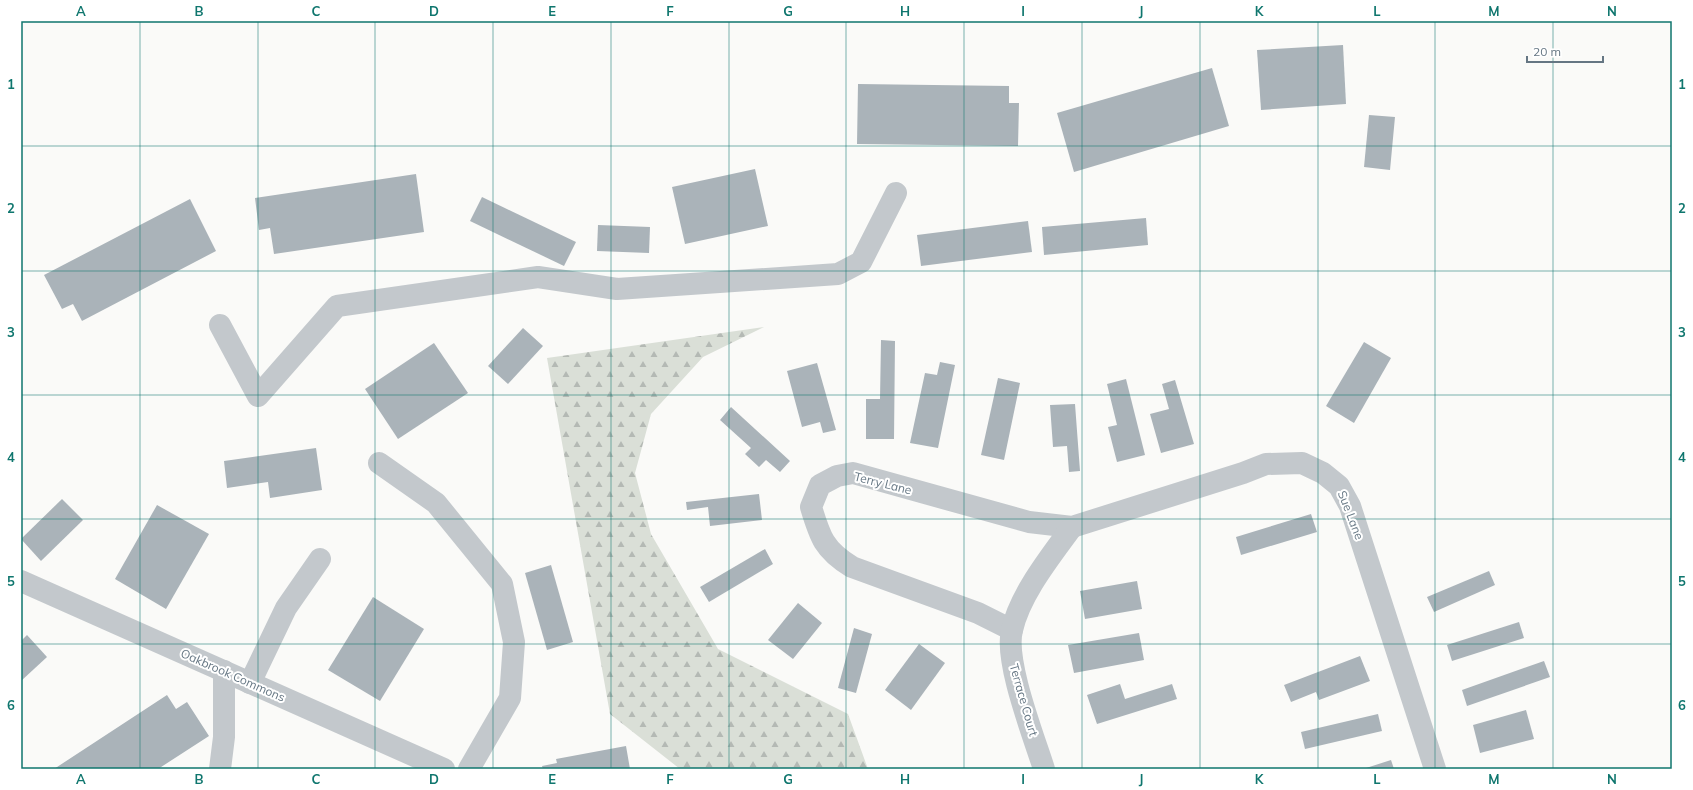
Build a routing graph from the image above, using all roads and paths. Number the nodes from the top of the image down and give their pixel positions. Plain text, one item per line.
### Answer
1 (896, 193) dead end
2 (220, 325) dead end
3 (380, 463) dead end
4 (1072, 527) junction
5 (320, 559) dead end
6 (21, 581) edge
7 (1012, 630) junction
8 (224, 671) junction
9 (250, 683) junction
10 (220, 769) edge
11 (444, 769) edge
12 (469, 769) edge
13 (1044, 769) edge
14 (1435, 769) edge

1 - 2 street
3 - 12 street
4 - 7 street, Terrace Court
4 - 7 street, Terry Lane
4 - 14 street, Sue Lane
5 - 9 street
6 - 8 street, Oakbrook Commons
7 - 13 street, Terrace Court
8 - 9 street, Oakbrook Commons
8 - 10 street
9 - 11 street, Oakbrook Commons

